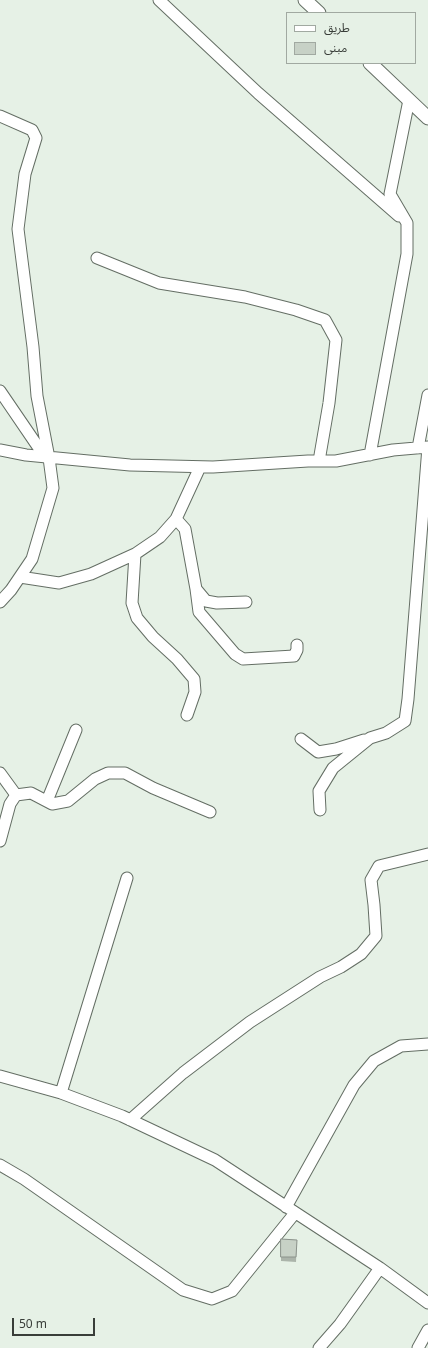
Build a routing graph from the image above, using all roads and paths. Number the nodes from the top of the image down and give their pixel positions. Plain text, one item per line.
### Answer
1 (159, 0) edge
2 (305, 0) edge
3 (318, 12) edge
4 (371, 64) edge
5 (409, 100) junction
6 (0, 116) edge
7 (428, 118) edge
8 (407, 223) junction
9 (97, 258) dead end
10 (0, 391) edge
11 (428, 395) edge
12 (418, 448) junction
13 (0, 450) edge
14 (370, 455) junction
15 (47, 457) junction
16 (319, 461) junction
17 (200, 467) junction
18 (176, 519) junction
19 (135, 554) junction
20 (20, 577) junction
21 (196, 589) junction
22 (0, 602) edge
23 (246, 602) dead end
24 (297, 645) dead end
25 (187, 715) dead end
26 (76, 730) dead end
27 (370, 738) junction
28 (301, 739) dead end
29 (0, 773) edge
30 (16, 795) junction
31 (46, 801) junction
32 (320, 810) dead end
33 (210, 812) dead end
34 (0, 841) edge
35 (428, 854) edge
36 (127, 878) dead end
37 (428, 1044) edge
38 (0, 1076) edge
39 (61, 1094) junction
40 (130, 1120) junction
41 (0, 1165) edge
42 (291, 1210) junction
43 (380, 1268) junction
44 (428, 1303) edge
45 (428, 1330) edge
46 (319, 1348) edge
47 (418, 1348) edge

1 - 8 street
2 - 3 street
4 - 5 street
5 - 7 street
5 - 8 street
6 - 15 street
8 - 14 street
9 - 16 street
10 - 15 street
11 - 12 street
12 - 14 street
12 - 27 street
13 - 15 street
14 - 16 street
15 - 17 street
15 - 20 street
16 - 17 street
17 - 18 street
18 - 19 street
18 - 21 street
19 - 20 street
19 - 25 street
20 - 22 street
21 - 23 street
21 - 24 street
26 - 31 street
27 - 28 street
27 - 32 street
29 - 30 street
30 - 31 street
30 - 34 street
31 - 33 street
35 - 40 street
36 - 39 street
37 - 42 street
38 - 39 street
39 - 40 street
40 - 42 street
41 - 42 street
42 - 43 street
43 - 44 street
43 - 46 street
45 - 47 street

